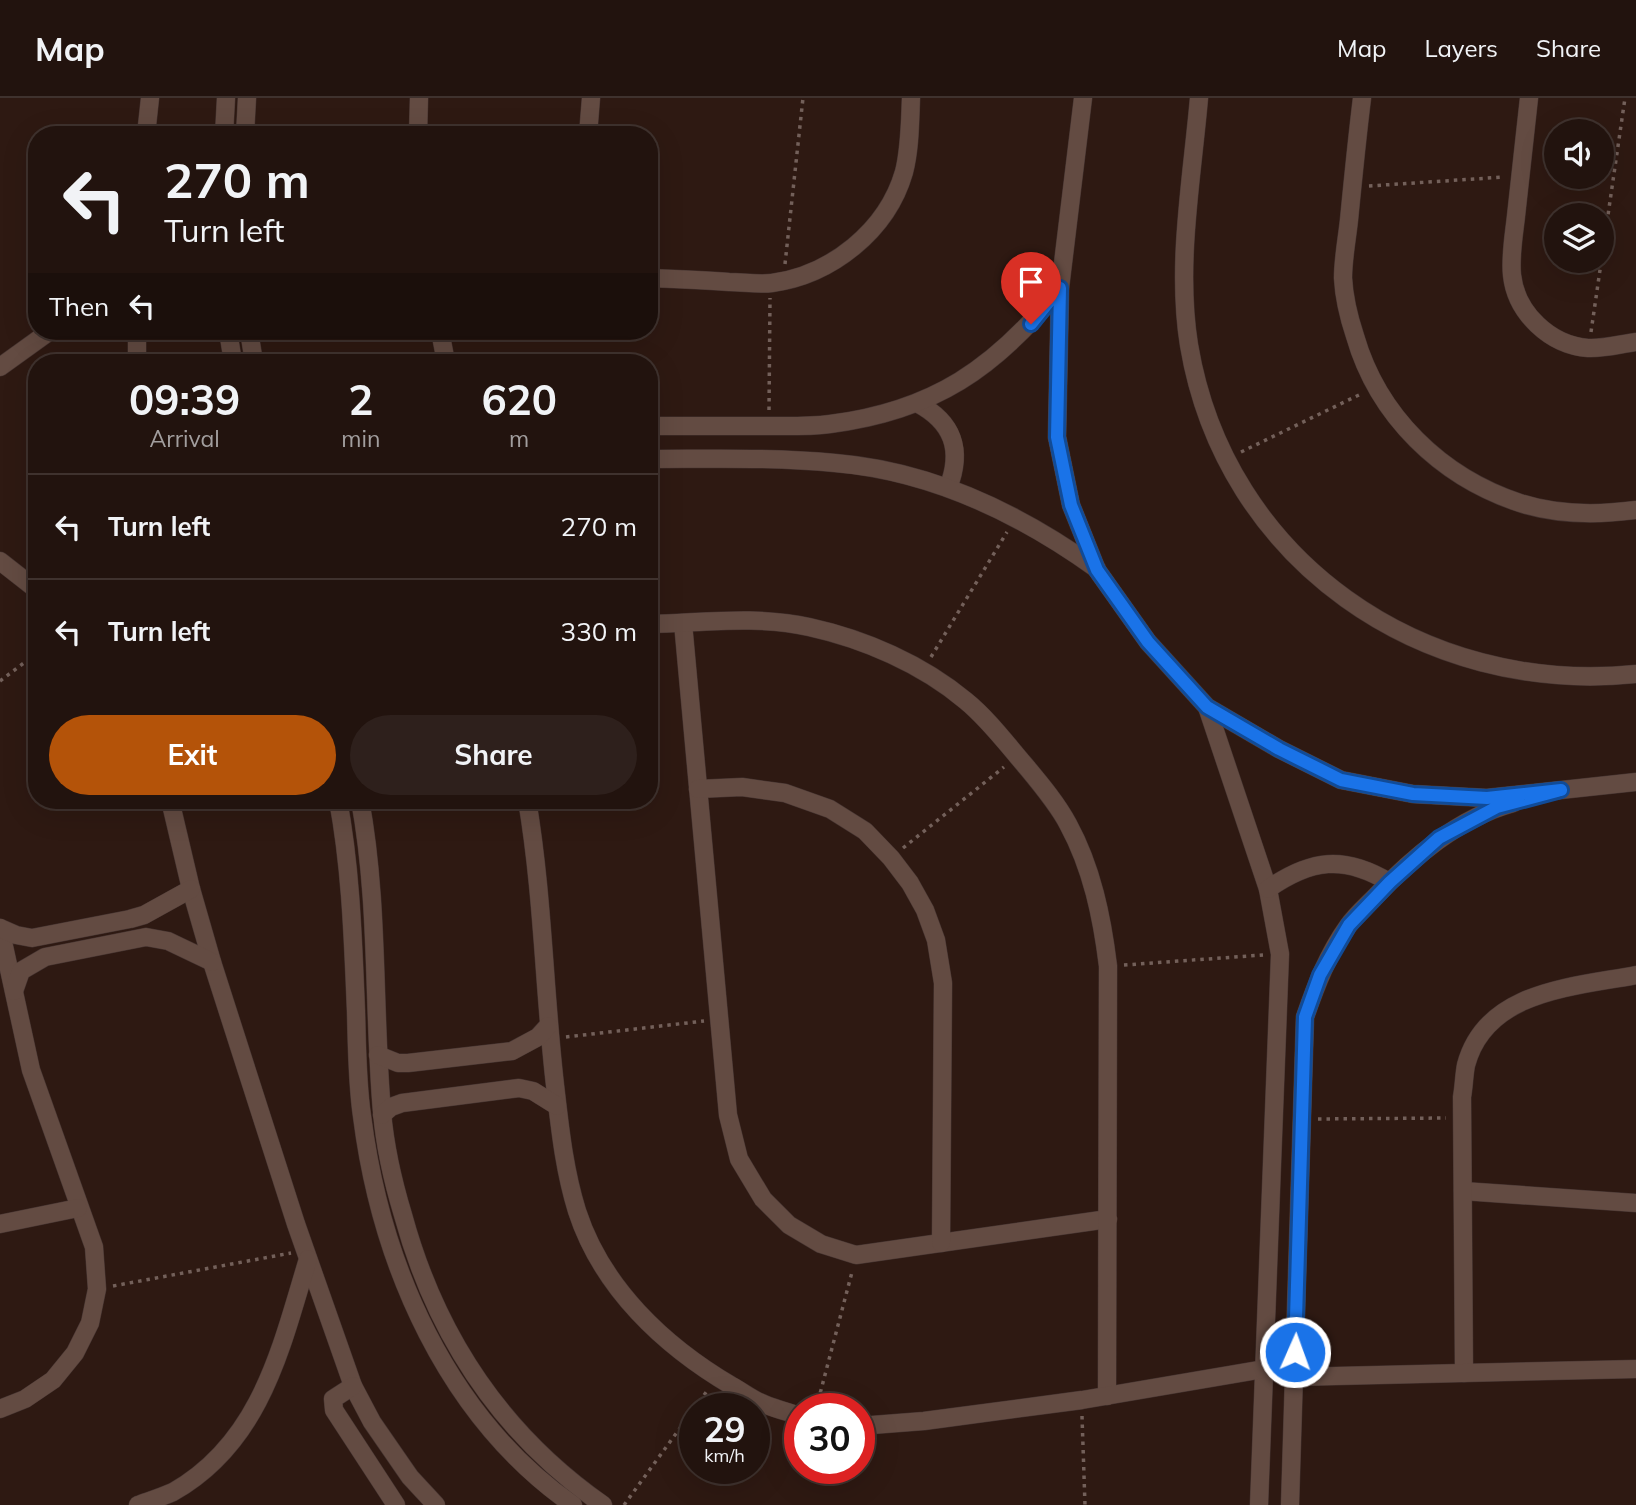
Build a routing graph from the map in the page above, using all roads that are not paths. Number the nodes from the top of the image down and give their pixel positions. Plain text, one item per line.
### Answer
1 (150, 98) edge
2 (226, 98) edge
3 (247, 98) edge
4 (419, 98) edge
5 (591, 98) edge
6 (911, 98) edge
7 (1083, 98) edge
8 (1199, 98) edge
9 (1362, 98) edge
10 (1529, 98) edge
11 (147, 126) edge
12 (224, 126) edge
13 (245, 126) edge
14 (418, 126) edge
15 (588, 126) edge
16 (658, 278) edge
17 (1060, 288) junction
18 (38, 340) edge
19 (1636, 342) edge
20 (0, 367) edge
21 (917, 403) junction
22 (658, 426) edge
23 (658, 458) edge
24 (948, 488) junction
25 (1636, 510) edge
26 (0, 561) edge
27 (1097, 570) junction
28 (28, 583) edge
29 (683, 623) junction
30 (658, 624) edge
31 (1636, 674) edge
32 (1207, 707) junction
33 (1636, 782) edge
34 (698, 789) junction
35 (1561, 790) junction
36 (172, 809) edge
37 (339, 809) edge
38 (361, 809) edge
39 (529, 809) edge
40 (1390, 882) junction
41 (191, 888) junction
42 (1268, 889) junction
43 (0, 928) edge
44 (212, 962) junction
45 (1636, 975) edge
46 (14, 991) junction
47 (549, 1033) junction
48 (378, 1055) junction
49 (557, 1106) junction
50 (382, 1115) junction
51 (1463, 1191) junction
52 (1636, 1203) edge
53 (78, 1209) junction
54 (1108, 1219) junction
55 (0, 1224) edge
56 (941, 1243) junction
57 (306, 1255) junction
58 (1264, 1369) junction
59 (1636, 1369) edge
60 (1464, 1373) junction
61 (1294, 1377) junction
62 (353, 1386) junction
63 (1107, 1396) junction
64 (0, 1409) edge
65 (784, 1411) edge
66 (875, 1425) edge
67 (138, 1505) edge
68 (396, 1505) edge
69 (436, 1505) edge
70 (573, 1505) edge
71 (603, 1505) edge
72 (1259, 1505) edge
73 (1290, 1505) edge

1 - 11 street
2 - 12 street
3 - 13 street
4 - 14 street
5 - 15 street
6 - 16 street
7 - 17 street
8 - 31 street
9 - 25 street
10 - 19 street
17 - 21 street
17 - 27 street
18 - 20 street
21 - 22 street
21 - 24 street
23 - 24 street
24 - 27 street
26 - 28 street
27 - 32 street
29 - 30 street
29 - 34 street
29 - 54 street
32 - 35 street
32 - 42 street
33 - 35 street
34 - 56 street
34 - 56 street
35 - 40 street
36 - 41 street
37 - 70 street
38 - 48 street
39 - 47 street
40 - 42 street
40 - 61 street
41 - 43 street
41 - 44 street
42 - 58 street
43 - 46 street
44 - 46 street
44 - 57 street
45 - 51 street
46 - 53 street
47 - 48 street
47 - 49 street
48 - 50 street
49 - 50 street
49 - 65 street
50 - 71 street
51 - 52 street
51 - 60 street
53 - 55 street
53 - 64 street
54 - 56 street
54 - 63 street
57 - 62 street
57 - 67 street
58 - 63 street
58 - 72 street
59 - 60 street
60 - 61 street
61 - 73 street
62 - 68 street
62 - 69 street
63 - 66 street

